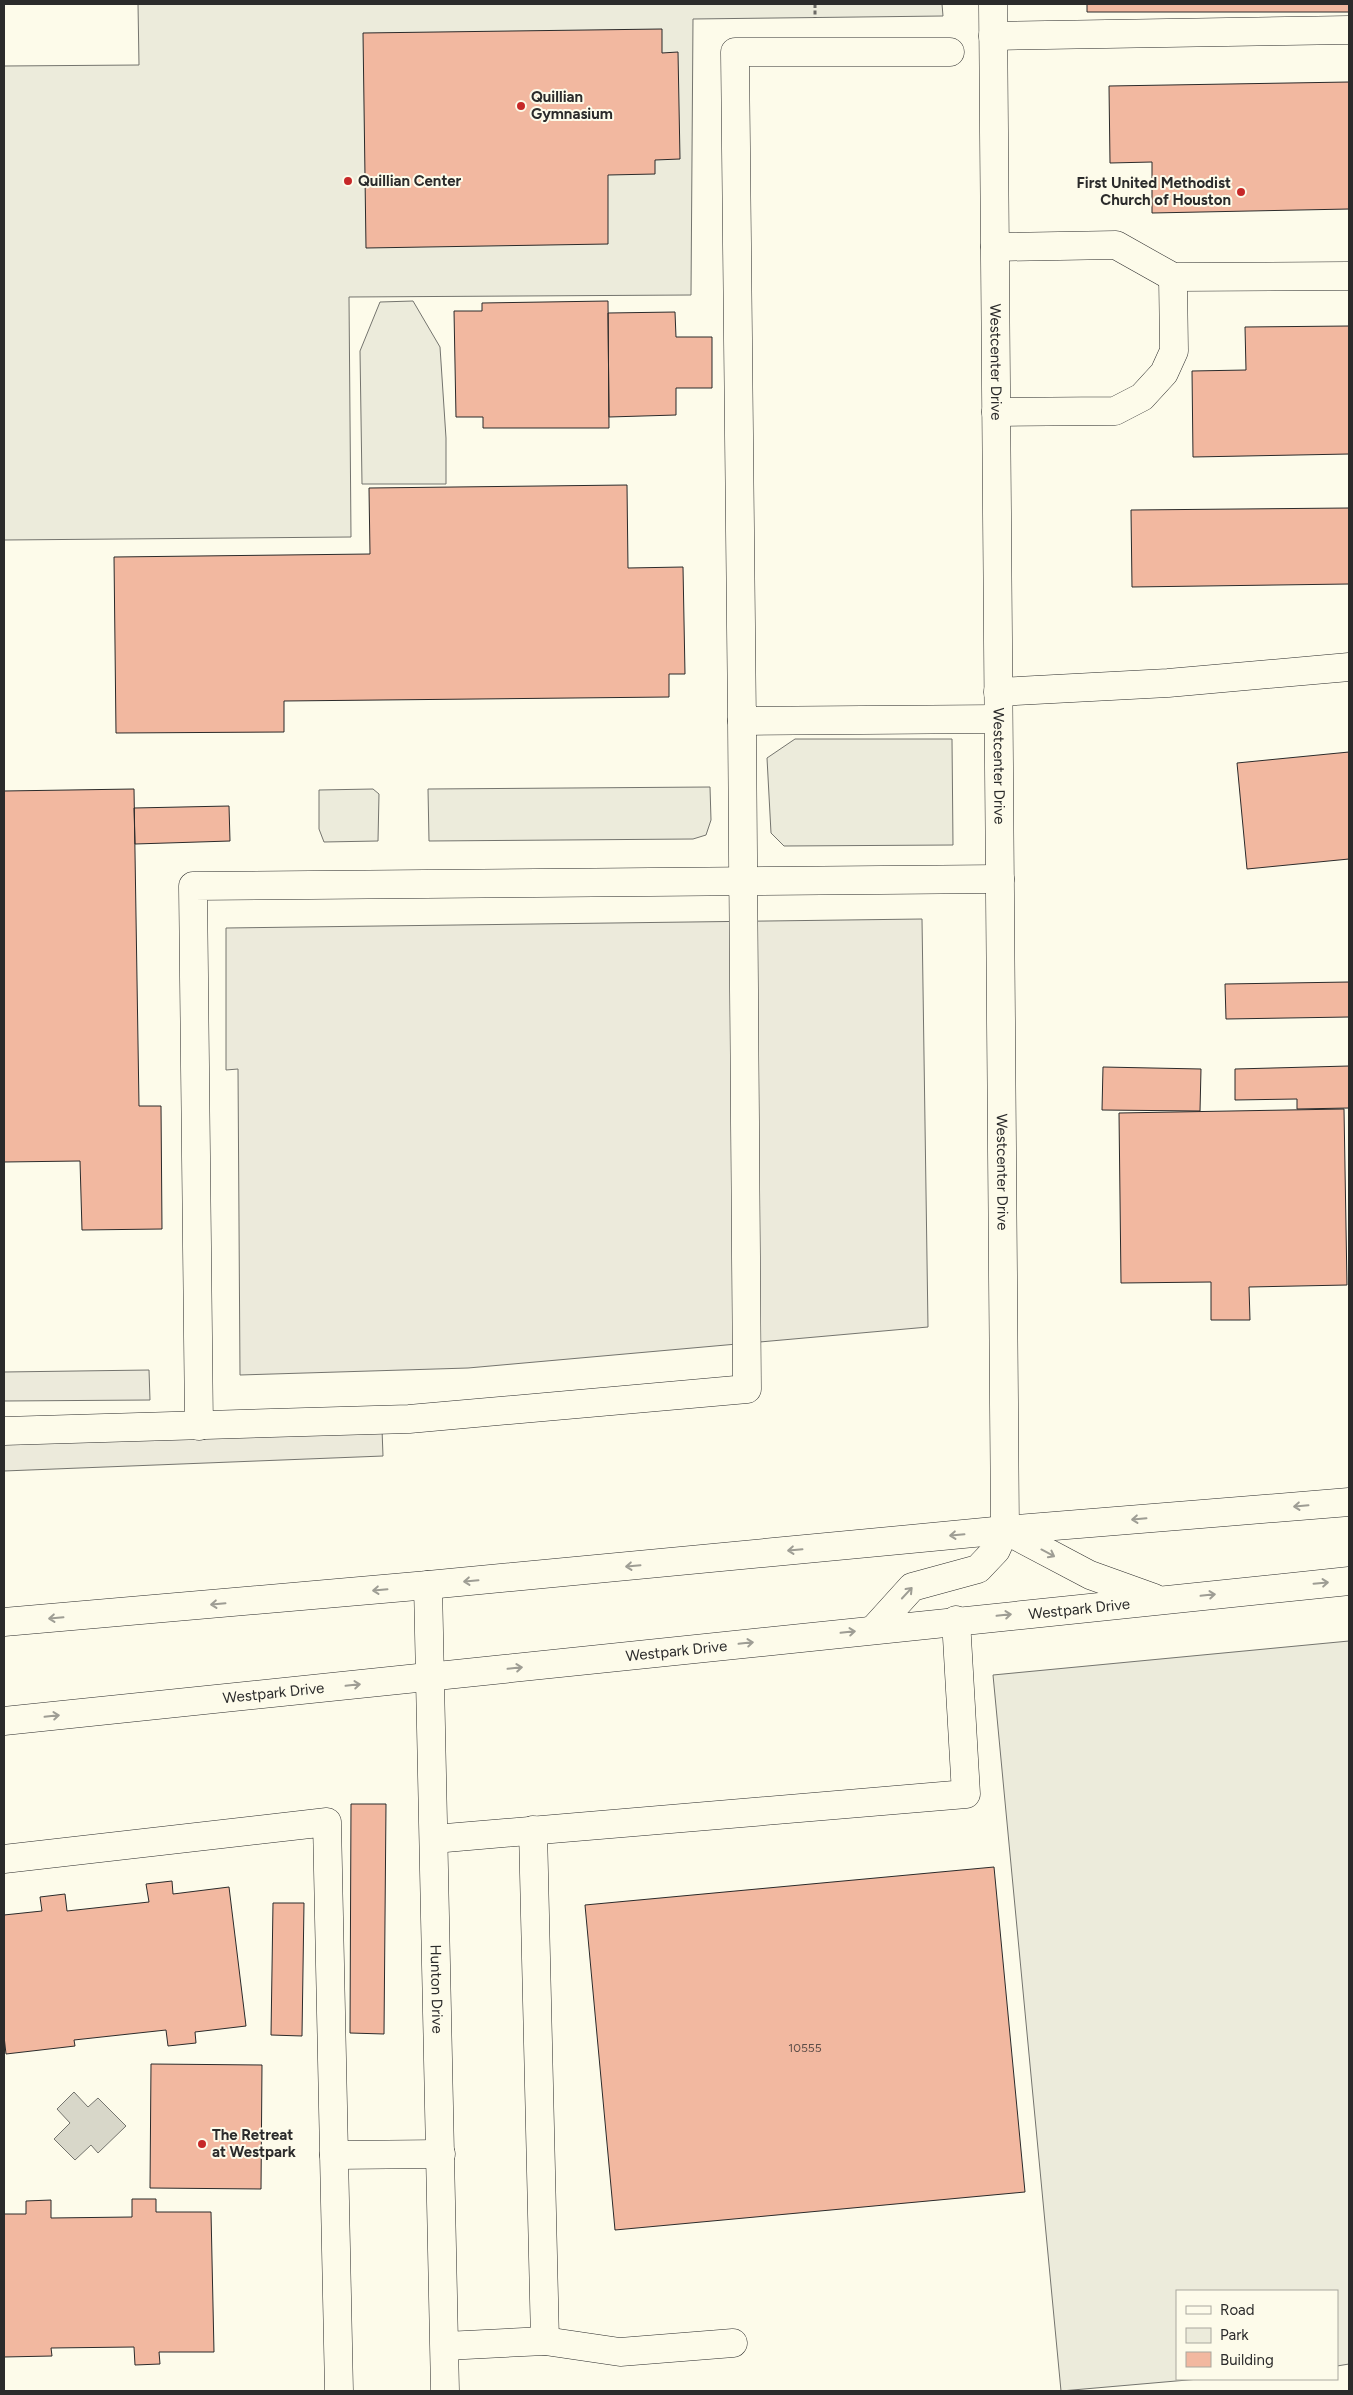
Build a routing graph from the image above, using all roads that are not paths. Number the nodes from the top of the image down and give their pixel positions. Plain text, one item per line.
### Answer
1 (993, 4) edge
2 (1349, 30) edge
3 (993, 36) junction
4 (950, 52) dead end
5 (995, 247) junction
6 (1173, 276) junction
7 (1349, 276) edge
8 (996, 412) junction
9 (1349, 667) edge
10 (998, 692) junction
11 (998, 719) junction
12 (742, 721) junction
13 (1000, 879) junction
14 (745, 881) junction
15 (199, 1426) junction
16 (4, 1431) edge
17 (1349, 1502) edge
18 (1005, 1530) junction
19 (1349, 1581) edge
20 (428, 1585) junction
21 (1160, 1600) junction
22 (956, 1620) junction
23 (4, 1622) edge
24 (874, 1629) junction
25 (430, 1677) junction
26 (4, 1721) edge
27 (532, 1830) junction
28 (434, 1839) junction
29 (4, 1859) edge
30 (441, 2154) junction
31 (334, 2155) junction
32 (545, 2341) junction
33 (733, 2343) dead end
34 (445, 2346) junction
35 (339, 2391) edge
36 (445, 2391) edge

1 - 3 main road, Westcenter Drive
2 - 3 main road
3 - 5 main road, Westcenter Drive
4 - 12 main road
5 - 6 main road
5 - 8 main road, Westcenter Drive
6 - 7 main road
6 - 8 main road
8 - 10 main road, Westcenter Drive
9 - 10 main road
10 - 11 main road, Westcenter Drive
11 - 12 main road
11 - 13 main road, Westcenter Drive
12 - 14 main road
13 - 14 main road
13 - 18 main road, Westcenter Drive
14 - 15 main road
14 - 15 main road
15 - 16 main road
17 -> 18 main road
18 -> 20 main road
18 -> 21 main road
24 -> 18 main road
21 -> 19 main road, Westpark Drive
20 -> 23 main road
20 - 25 main road, Hunton Drive
22 -> 21 main road, Westpark Drive
22 - 24 main road, Westpark Drive
22 - 27 main road
25 -> 24 main road, Westpark Drive
26 -> 25 main road, Westpark Drive
25 - 28 main road, Hunton Drive
27 - 28 main road
27 - 32 main road
28 - 30 main road, Hunton Drive
29 - 31 main road
30 - 31 main road
30 - 34 main road, Hunton Drive
31 - 35 main road
32 - 33 main road
32 - 34 main road
34 - 36 main road, Hunton Drive

